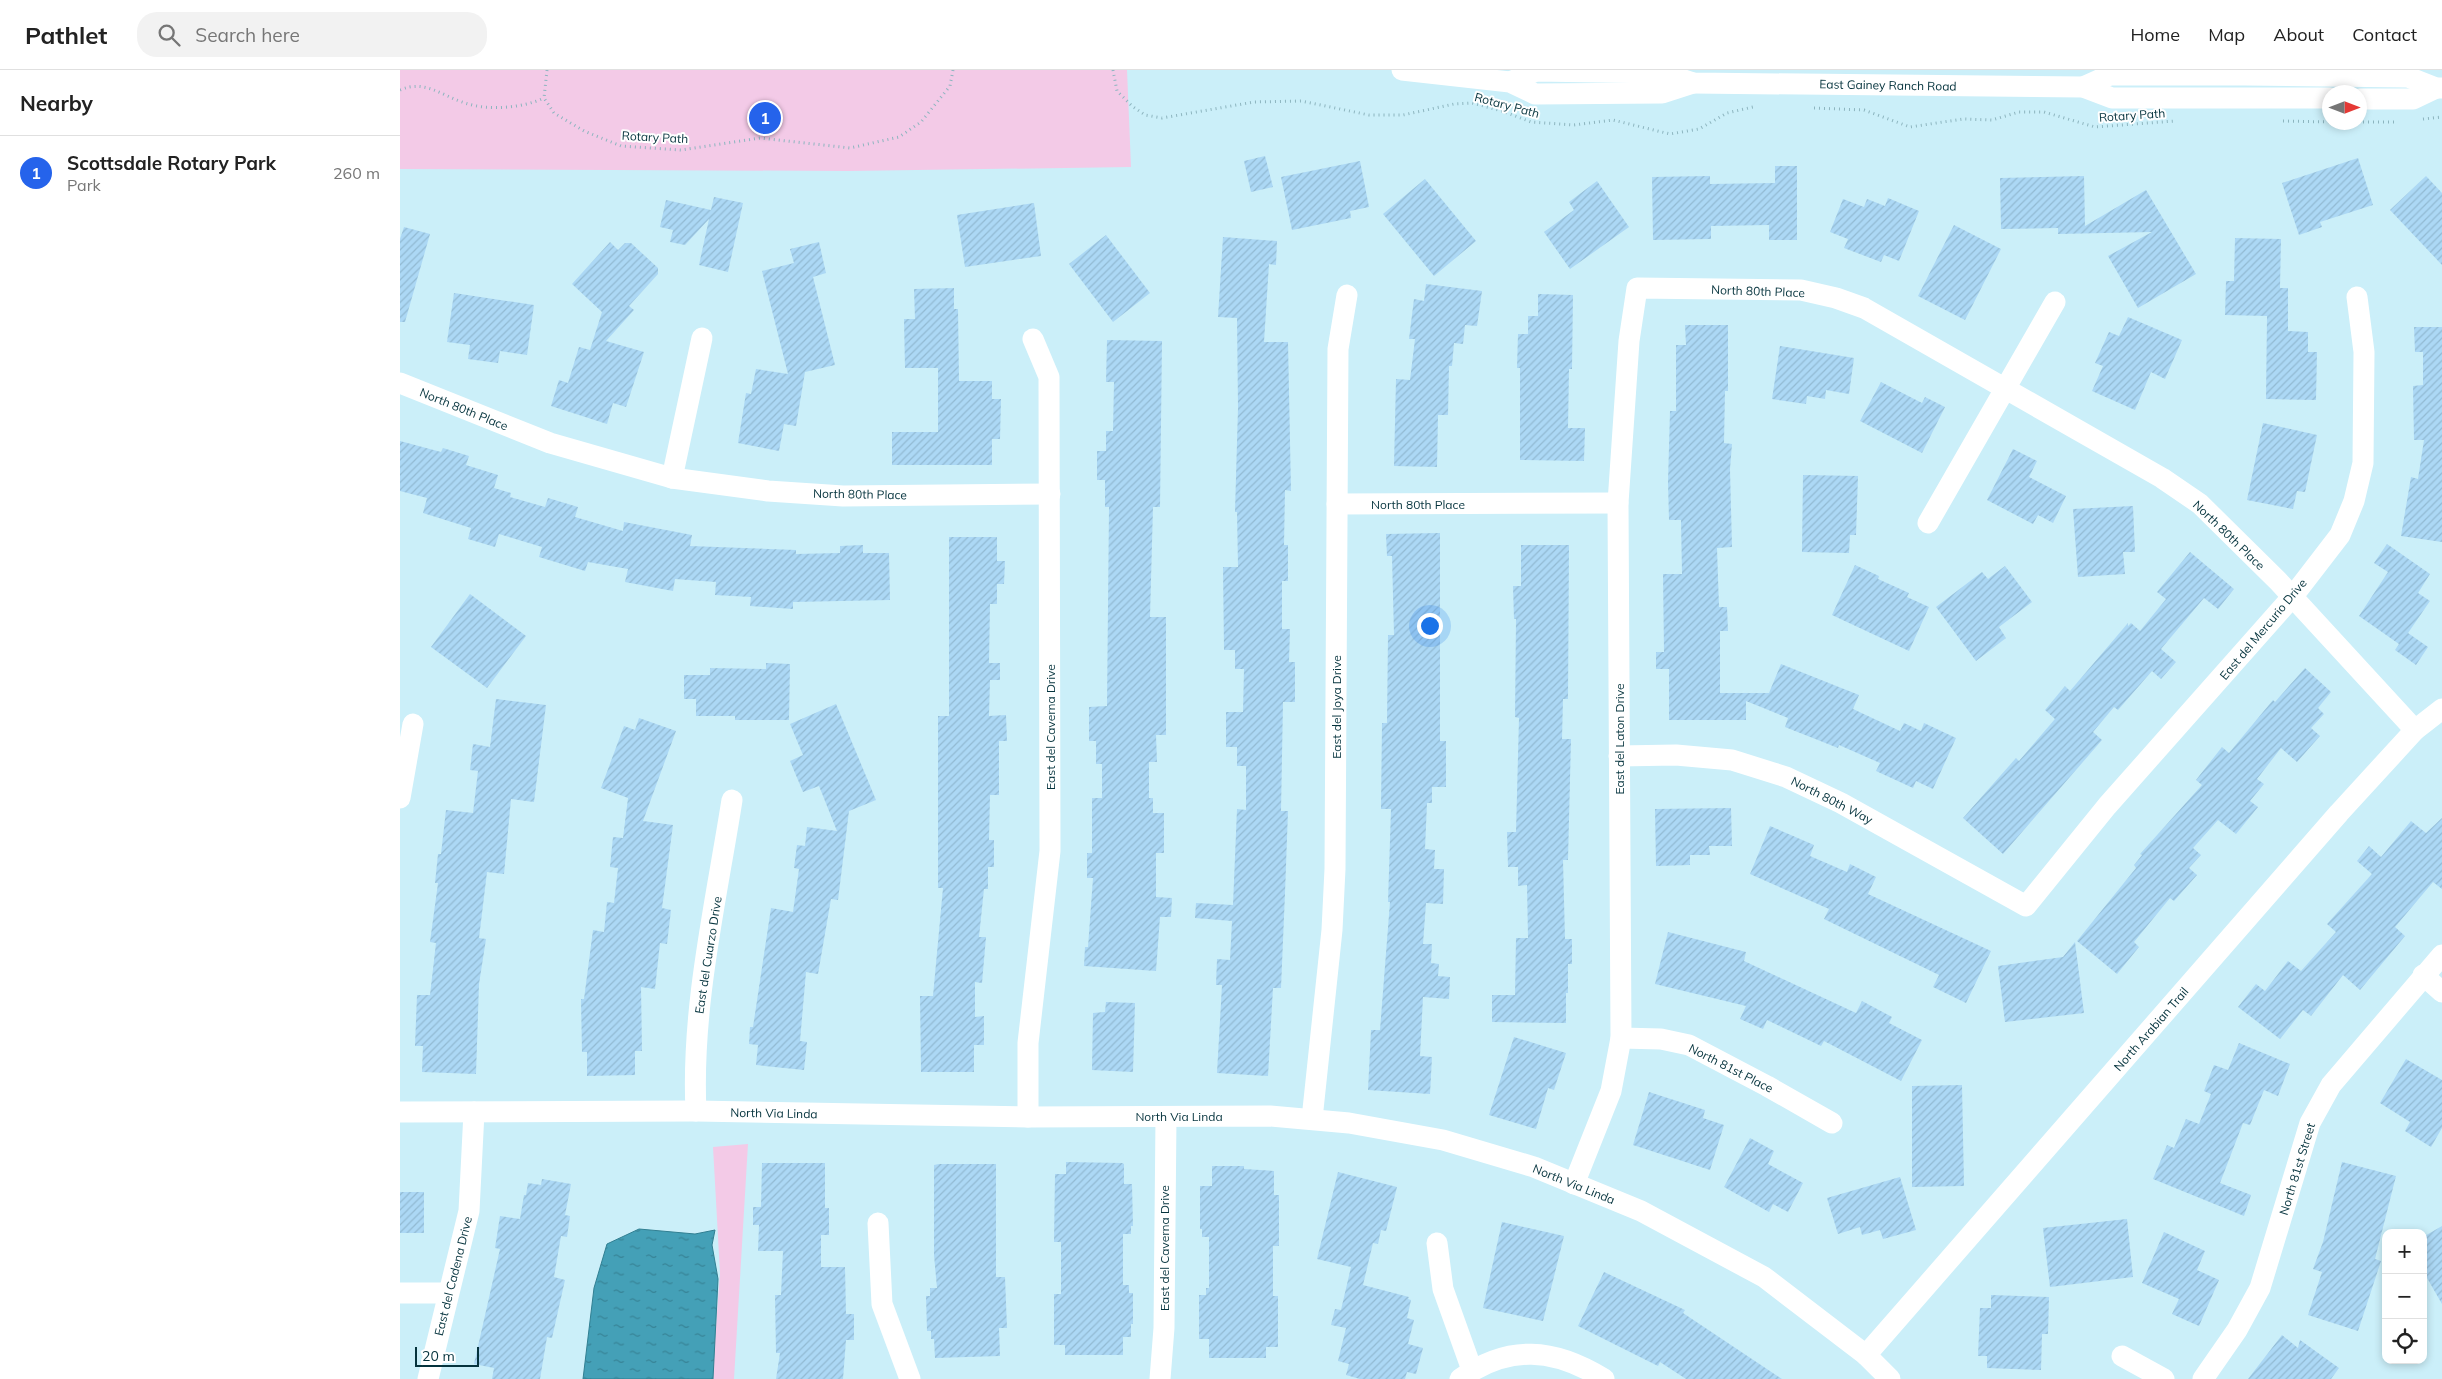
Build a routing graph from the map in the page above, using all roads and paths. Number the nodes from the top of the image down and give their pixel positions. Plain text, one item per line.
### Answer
1 (548, 70) edge
2 (953, 70) edge
3 (1113, 70) edge
4 (1402, 70) edge
5 (2245, 72) edge
6 (2278, 73) edge
7 (2083, 87) junction
8 (2439, 88) edge
9 (400, 90) edge
10 (544, 98) junction
11 (2245, 98) junction
12 (2278, 98) junction
13 (2322, 98) edge
14 (2367, 99) edge
15 (1758, 105) dead end
16 (1809, 107) dead end
17 (2180, 121) dead end
18 (2282, 121) dead end
19 (2322, 122) edge
20 (1637, 288) joint
21 (1347, 295) dead end
22 (2357, 297) dead end
23 (2055, 302) dead end
24 (702, 338) dead end
25 (1033, 338) dead end
26 (400, 383) edge
27 (2004, 388) junction
28 (672, 478) junction
29 (1050, 494) junction
30 (1618, 503) junction
31 (1337, 504) junction
32 (1928, 523) dead end
33 (2292, 596) junction
34 (2442, 709) edge
35 (414, 724) dead end
36 (2415, 730) junction
37 (1619, 756) junction
38 (400, 798) edge
39 (732, 800) dead end
40 (2026, 906) joint
41 (2442, 955) edge
42 (2423, 975) junction
43 (2442, 992) edge
44 (1621, 1038) junction
45 (696, 1111) junction
46 (400, 1112) edge
47 (474, 1112) junction
48 (1028, 1117) junction
49 (1166, 1117) junction
50 (1312, 1119) junction
51 (1832, 1123) dead end
52 (1574, 1184) junction
53 (878, 1223) dead end
54 (1437, 1243) dead end
55 (400, 1293) edge
56 (448, 1293) junction
57 (1866, 1355) junction
58 (2122, 1356) dead end
59 (1466, 1375) edge
60 (428, 1379) edge
61 (910, 1379) edge
62 (1160, 1379) edge
63 (1604, 1379) edge
64 (1890, 1379) edge
65 (2164, 1379) edge
66 (2203, 1379) edge

1 - 10 path
2 - 10 path, Rotary Path
3 - 15 path, Rotary Path
4 - 7 street, East Gainey Ranch Road
5 - 6 street, East Gainey Ranch Road
5 - 7 street, East Gainey Ranch Road
5 - 11 street
6 - 8 street, East Gainey Ranch Road
6 - 12 street
7 - 11 street, East Gainey Ranch Road
8 - 14 street, East Gainey Ranch Road
9 - 10 path
11 - 12 street, East Gainey Ranch Road
12 - 13 street, East Gainey Ranch Road
16 - 17 path, Rotary Path
18 - 19 path
20 - 27 street, North 80th Place
20 - 30 street, East del Laton Drive
21 - 31 street, East del Joya Drive
22 - 33 street, East del Mercurio Drive
23 - 27 street
24 - 28 street
25 - 29 street, East del Caverna Drive
26 - 28 street, North 80th Place
27 - 32 street
27 - 33 street, North 80th Place
28 - 29 street, North 80th Place
29 - 48 street, East del Caverna Drive
30 - 31 street, North 80th Place
30 - 37 street, East del Laton Drive
31 - 50 street, East del Joya Drive
33 - 36 street, North 80th Place
33 - 40 street, East del Mercurio Drive
34 - 36 street, North Arabian Trail
35 - 38 street
36 - 57 street, North Arabian Trail
37 - 40 street, North 80th Way
37 - 44 street, East del Laton Drive
39 - 45 street, East del Cuarzo Drive
41 - 42 street, North 81st Street
42 - 43 street
42 - 66 street, North 81st Street
44 - 51 street, North 81st Place
44 - 52 street, East del Laton Drive
45 - 47 street, North Via Linda
45 - 48 street, North Via Linda
46 - 47 street, North Via Linda
47 - 56 street, East del Cadena Drive
48 - 49 street, North Via Linda
49 - 50 street, North Via Linda
49 - 62 street, East del Caverna Drive
50 - 52 street, North Via Linda
52 - 57 street, North Via Linda
53 - 61 street
54 - 59 street
55 - 56 street
56 - 60 street, East del Cadena Drive
57 - 64 street, North Via Linda
58 - 65 street
59 - 63 street

